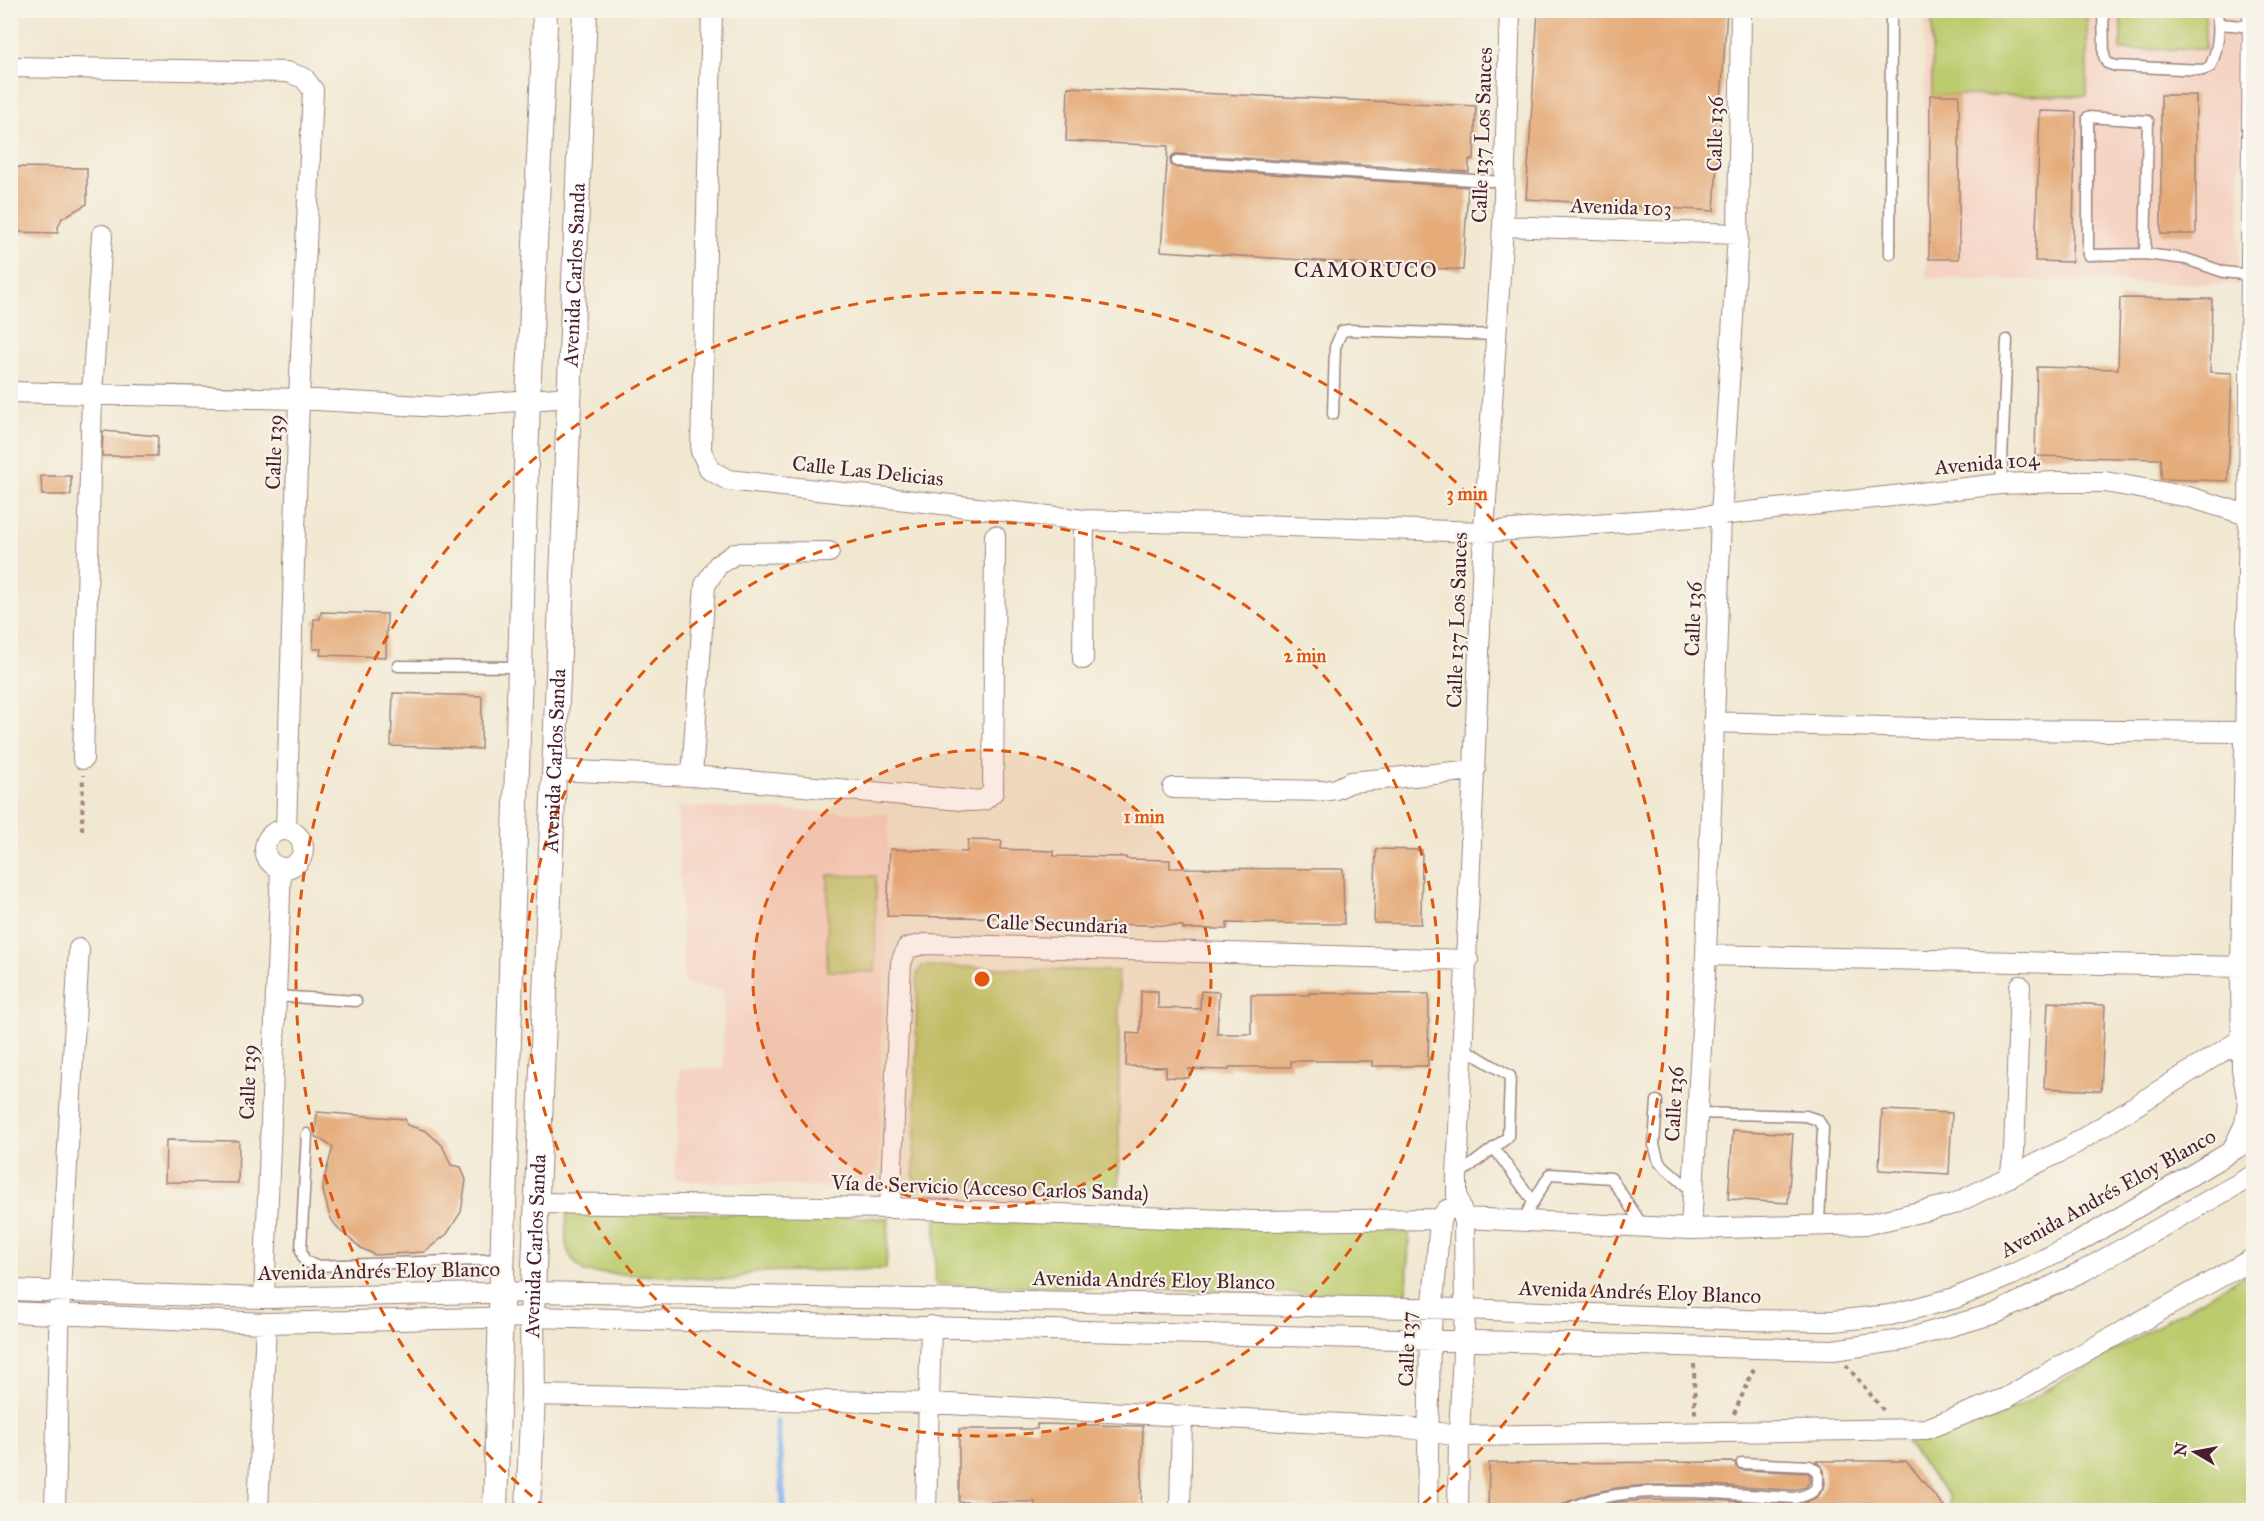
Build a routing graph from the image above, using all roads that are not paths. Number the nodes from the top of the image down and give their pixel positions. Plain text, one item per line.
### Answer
1 (544, 10) edge
2 (585, 10) edge
3 (712, 10) edge
4 (1510, 10) edge
5 (1741, 10) edge
6 (1891, 10) edge
7 (2103, 10) edge
8 (2216, 10) edge
9 (2253, 10) edge
10 (2220, 24) junction
11 (2253, 27) edge
12 (10, 67) edge
13 (1177, 161) dead end
14 (1504, 182) junction
15 (1503, 226) junction
16 (1738, 234) junction
17 (102, 235) dead end
18 (1890, 254) dead end
19 (2145, 254) junction
20 (2251, 269) edge
21 (1496, 335) junction
22 (2007, 340) dead end
23 (10, 392) edge
24 (92, 394) junction
25 (569, 397) junction
26 (528, 398) junction
27 (299, 399) junction
28 (2251, 403) edge
29 (1332, 414) dead end
30 (2001, 484) junction
31 (1721, 515) junction
32 (2251, 516) edge
33 (1084, 520) junction
34 (1484, 532) junction
35 (995, 536) dead end
36 (829, 552) dead end
37 (1083, 659) dead end
38 (398, 666) dead end
39 (520, 667) junction
40 (1713, 722) junction
41 (2244, 732) junction
42 (83, 759) road end
43 (554, 770) junction
44 (1475, 770) junction
45 (692, 777) junction
46 (1173, 788) dead end
47 (79, 949) dead end
48 (1706, 955) junction
49 (1468, 960) junction
50 (2241, 967) junction
51 (2020, 986) dead end
52 (275, 996) junction
53 (356, 1002) dead end
54 (2247, 1036) edge
55 (1463, 1048) junction
56 (1657, 1101) dead end
57 (2251, 1106) edge
58 (1698, 1113) junction
59 (307, 1134) dead end
60 (2253, 1138) edge
61 (1494, 1148) junction
62 (2232, 1151) junction
63 (2253, 1175) edge
64 (2010, 1177) junction
65 (1457, 1186) junction
66 (1693, 1192) junction
67 (1533, 1201) junction
68 (538, 1203) junction
69 (890, 1208) junction
70 (1464, 1218) junction
71 (1440, 1219) junction
72 (1522, 1221) junction
73 (1819, 1225) junction
74 (1643, 1227) junction
75 (1691, 1229) junction
76 (2253, 1258) edge
77 (503, 1259) junction
78 (10, 1290) edge
79 (60, 1291) junction
80 (533, 1292) junction
81 (502, 1293) junction
82 (264, 1298) junction
83 (1433, 1309) junction
84 (1465, 1309) junction
85 (10, 1312) edge
86 (60, 1314) junction
87 (502, 1317) junction
88 (532, 1317) junction
89 (266, 1323) junction
90 (931, 1326) junction
91 (1430, 1340) junction
92 (1465, 1342) junction
93 (533, 1395) junction
94 (929, 1403) junction
95 (1182, 1417) junction
96 (1429, 1431) junction
97 (1459, 1436) junction
98 (1742, 1463) dead end
99 (55, 1510) edge
100 (258, 1510) edge
101 (495, 1510) edge
102 (528, 1510) edge
103 (926, 1510) edge
104 (1180, 1510) edge
105 (1427, 1510) edge
106 (1458, 1510) edge
107 (1567, 1510) edge

1 - 26 street, Avenida Carlos Sanda
2 - 25 street, Avenida Carlos Sanda
3 - 33 street, Calle Las Delicias
4 - 14 street, Calle 137 Los Sauces
5 - 16 street, Calle 136
6 - 18 lane
7 - 10 lane
8 - 10 lane
9 - 11 street
10 - 11 lane
11 - 20 street
12 - 27 street, Calle 139
13 - 14 lane
14 - 15 street, Calle 137 Los Sauces
15 - 16 street, Avenida 103
15 - 21 street, Calle 137 Los Sauces
16 - 31 street, Calle 136
17 - 24 street
19 - 19 lane
19 - 20 lane
20 - 28 street
21 - 29 lane
21 - 34 street, Calle 137 Los Sauces
22 - 30 lane
23 - 24 street
24 - 27 street
24 - 42 street
25 - 26 street
25 - 43 street, Avenida Carlos Sanda
26 - 27 street
26 - 39 street, Avenida Carlos Sanda
27 - 52 street, Calle 139
28 - 32 street
30 - 31 street, Avenida 104
30 - 32 street, Avenida 104
31 - 34 street, Avenida 104
31 - 40 street, Calle 136
32 - 41 street
33 - 34 street, Calle Las Delicias
33 - 37 street
34 - 44 street, Calle 137 Los Sauces
35 - 45 street
36 - 45 street
38 - 39 lane
39 - 77 street, Avenida Carlos Sanda
40 - 41 street
40 - 48 street, Calle 136
41 - 50 street
43 - 45 street
43 - 68 street, Avenida Carlos Sanda
44 - 46 street
44 - 49 street, Calle 137 Los Sauces
47 - 79 street
48 - 50 street
48 - 58 street, Calle 136
49 - 55 street, Calle 137 Los Sauces
49 - 69 street, Calle Secundaria
50 - 54 street
51 - 64 street
52 - 53 lane
52 - 82 street, Calle 139
54 - 57 street
54 - 64 street
55 - 61 lane
55 - 65 street, Calle 137 Los Sauces
56 - 66 lane
57 - 62 street
58 - 66 street, Calle 136
58 - 73 lane
59 - 77 lane
60 - 62 street, Avenida Andrés Eloy Blanco
61 - 65 lane
61 - 67 lane
62 - 84 street, Avenida Andrés Eloy Blanco
63 - 92 street
64 - 73 street
65 - 70 street
65 - 71 street
66 - 75 street, Calle 136
67 - 72 lane
67 - 74 lane
68 - 69 street, Vía de Servicio (Acceso Carlos Sanda)
68 - 80 street, Avenida Carlos Sanda
69 - 71 street, Vía de Servicio (Acceso Carlos Sanda)
70 - 72 street
70 - 84 street
71 - 83 street, Calle 137
72 - 74 street
73 - 75 street
74 - 75 street
76 - 97 street
77 - 81 street, Avenida Carlos Sanda
78 - 79 street, Avenida Andrés Eloy Blanco
79 - 82 street, Avenida Andrés Eloy Blanco
79 - 86 street
80 - 81 street, Avenida Andrés Eloy Blanco
80 - 83 street, Avenida Andrés Eloy Blanco
80 - 88 street, Avenida Carlos Sanda
81 - 82 street, Avenida Andrés Eloy Blanco
81 - 87 street, Avenida Carlos Sanda
83 - 84 street, Avenida Andrés Eloy Blanco
83 - 91 street, Calle 137
84 - 92 street
85 - 86 street
86 - 89 street
86 - 99 street
87 - 88 street
87 - 89 street
87 - 101 street, Avenida Carlos Sanda
88 - 90 street
88 - 93 street, Avenida Carlos Sanda
89 - 100 street
90 - 91 street
90 - 94 street
91 - 92 street
91 - 96 street, Calle 137
92 - 97 street
93 - 94 street
93 - 102 street, Avenida Carlos Sanda
94 - 95 street
94 - 103 street
95 - 96 street
95 - 104 street
96 - 97 street
96 - 105 street, Calle 137
97 - 106 street
98 - 107 lane

